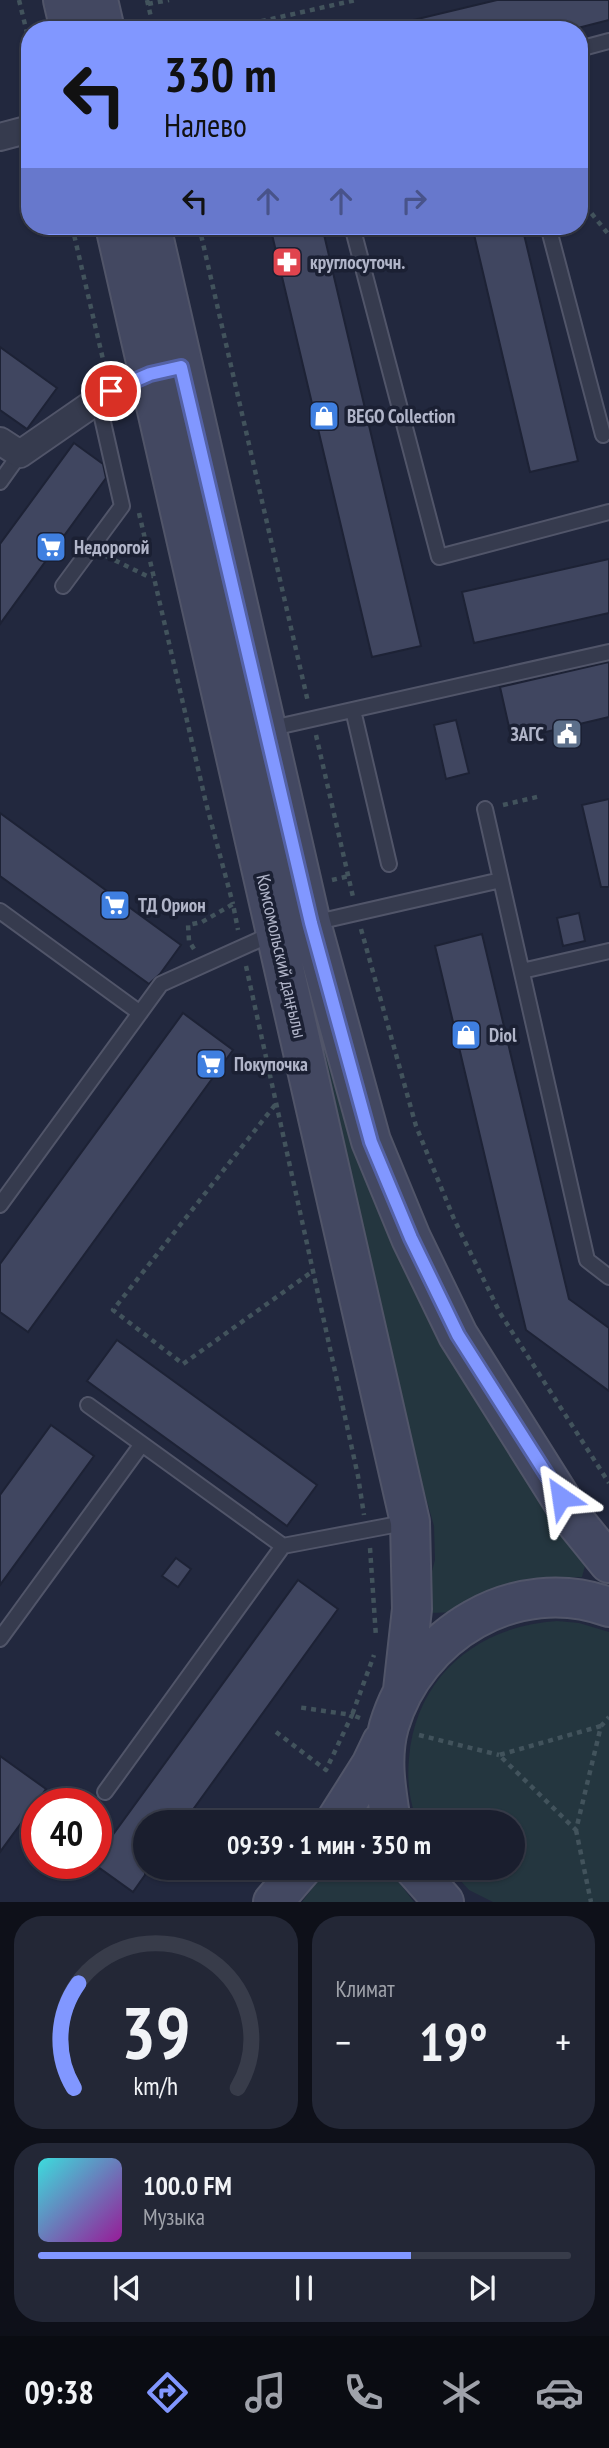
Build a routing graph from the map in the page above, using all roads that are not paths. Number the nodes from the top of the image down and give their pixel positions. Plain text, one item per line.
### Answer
1 (63, 0) edge
2 (98, 0) edge
3 (68, 21) edge
4 (103, 21) edge
5 (609, 41) edge
6 (588, 47) edge
7 (21, 131) edge
8 (0, 136) edge
9 (118, 235) edge
10 (152, 235) edge
11 (354, 235) edge
12 (550, 235) edge
13 (165, 371) junction
14 (104, 396) junction
15 (603, 435) dead end
16 (10, 447) edge
17 (0, 481) edge
18 (609, 512) edge
19 (63, 586) dead end
20 (609, 652) edge
21 (353, 710) junction
22 (266, 729) junction
23 (485, 810) road end
24 (389, 864) dead end
25 (501, 880) junction
26 (0, 911) edge
27 (294, 928) junction
28 (609, 951) edge
29 (522, 971) junction
30 (140, 1013) junction
31 (0, 1205) edge
32 (609, 1277) edge
33 (88, 1405) dead end
34 (142, 1444) junction
35 (410, 1522) junction
36 (283, 1546) junction
37 (609, 1563) edge
38 (609, 1607) edge
39 (0, 1639) edge
40 (403, 1689) junction
41 (388, 1728) junction
42 (108, 1788) edge
43 (343, 1810) edge
44 (389, 1810) edge
45 (292, 1880) edge
46 (425, 1880) edge
47 (273, 1902) edge
48 (444, 1902) edge

1 - 3 street
2 - 4 street
5 - 6 lane
7 - 8 street
9 - 13 street, Комсомольский даңғылы
10 - 13 street, Комсомольский даңғылы
11 - 18 lane
12 - 15 lane
13 - 14 street
13 - 22 street, Комсомольский даңғылы
13 - 27 street, Комсомольский даңғылы
14 - 16 street
14 - 19 lane
16 - 17 lane
20 - 21 lane
21 - 22 lane
21 - 24 lane
22 - 27 street, Комсомольский даңғылы
23 - 25 lane
25 - 27 lane
25 - 29 lane
26 - 30 lane
27 - 30 lane
27 - 35 street, Комсомольский даңғылы
27 - 37 street, Комсомольский даңғылы
28 - 29 lane
29 - 32 lane
30 - 31 lane
33 - 34 lane
34 - 36 lane
34 - 39 lane
35 - 36 lane
35 - 40 street, Комсомольский даңғылы
36 - 42 lane
38 - 40 street
40 - 41 street
41 - 43 street
41 - 44 street
45 - 47 street
46 - 48 street

